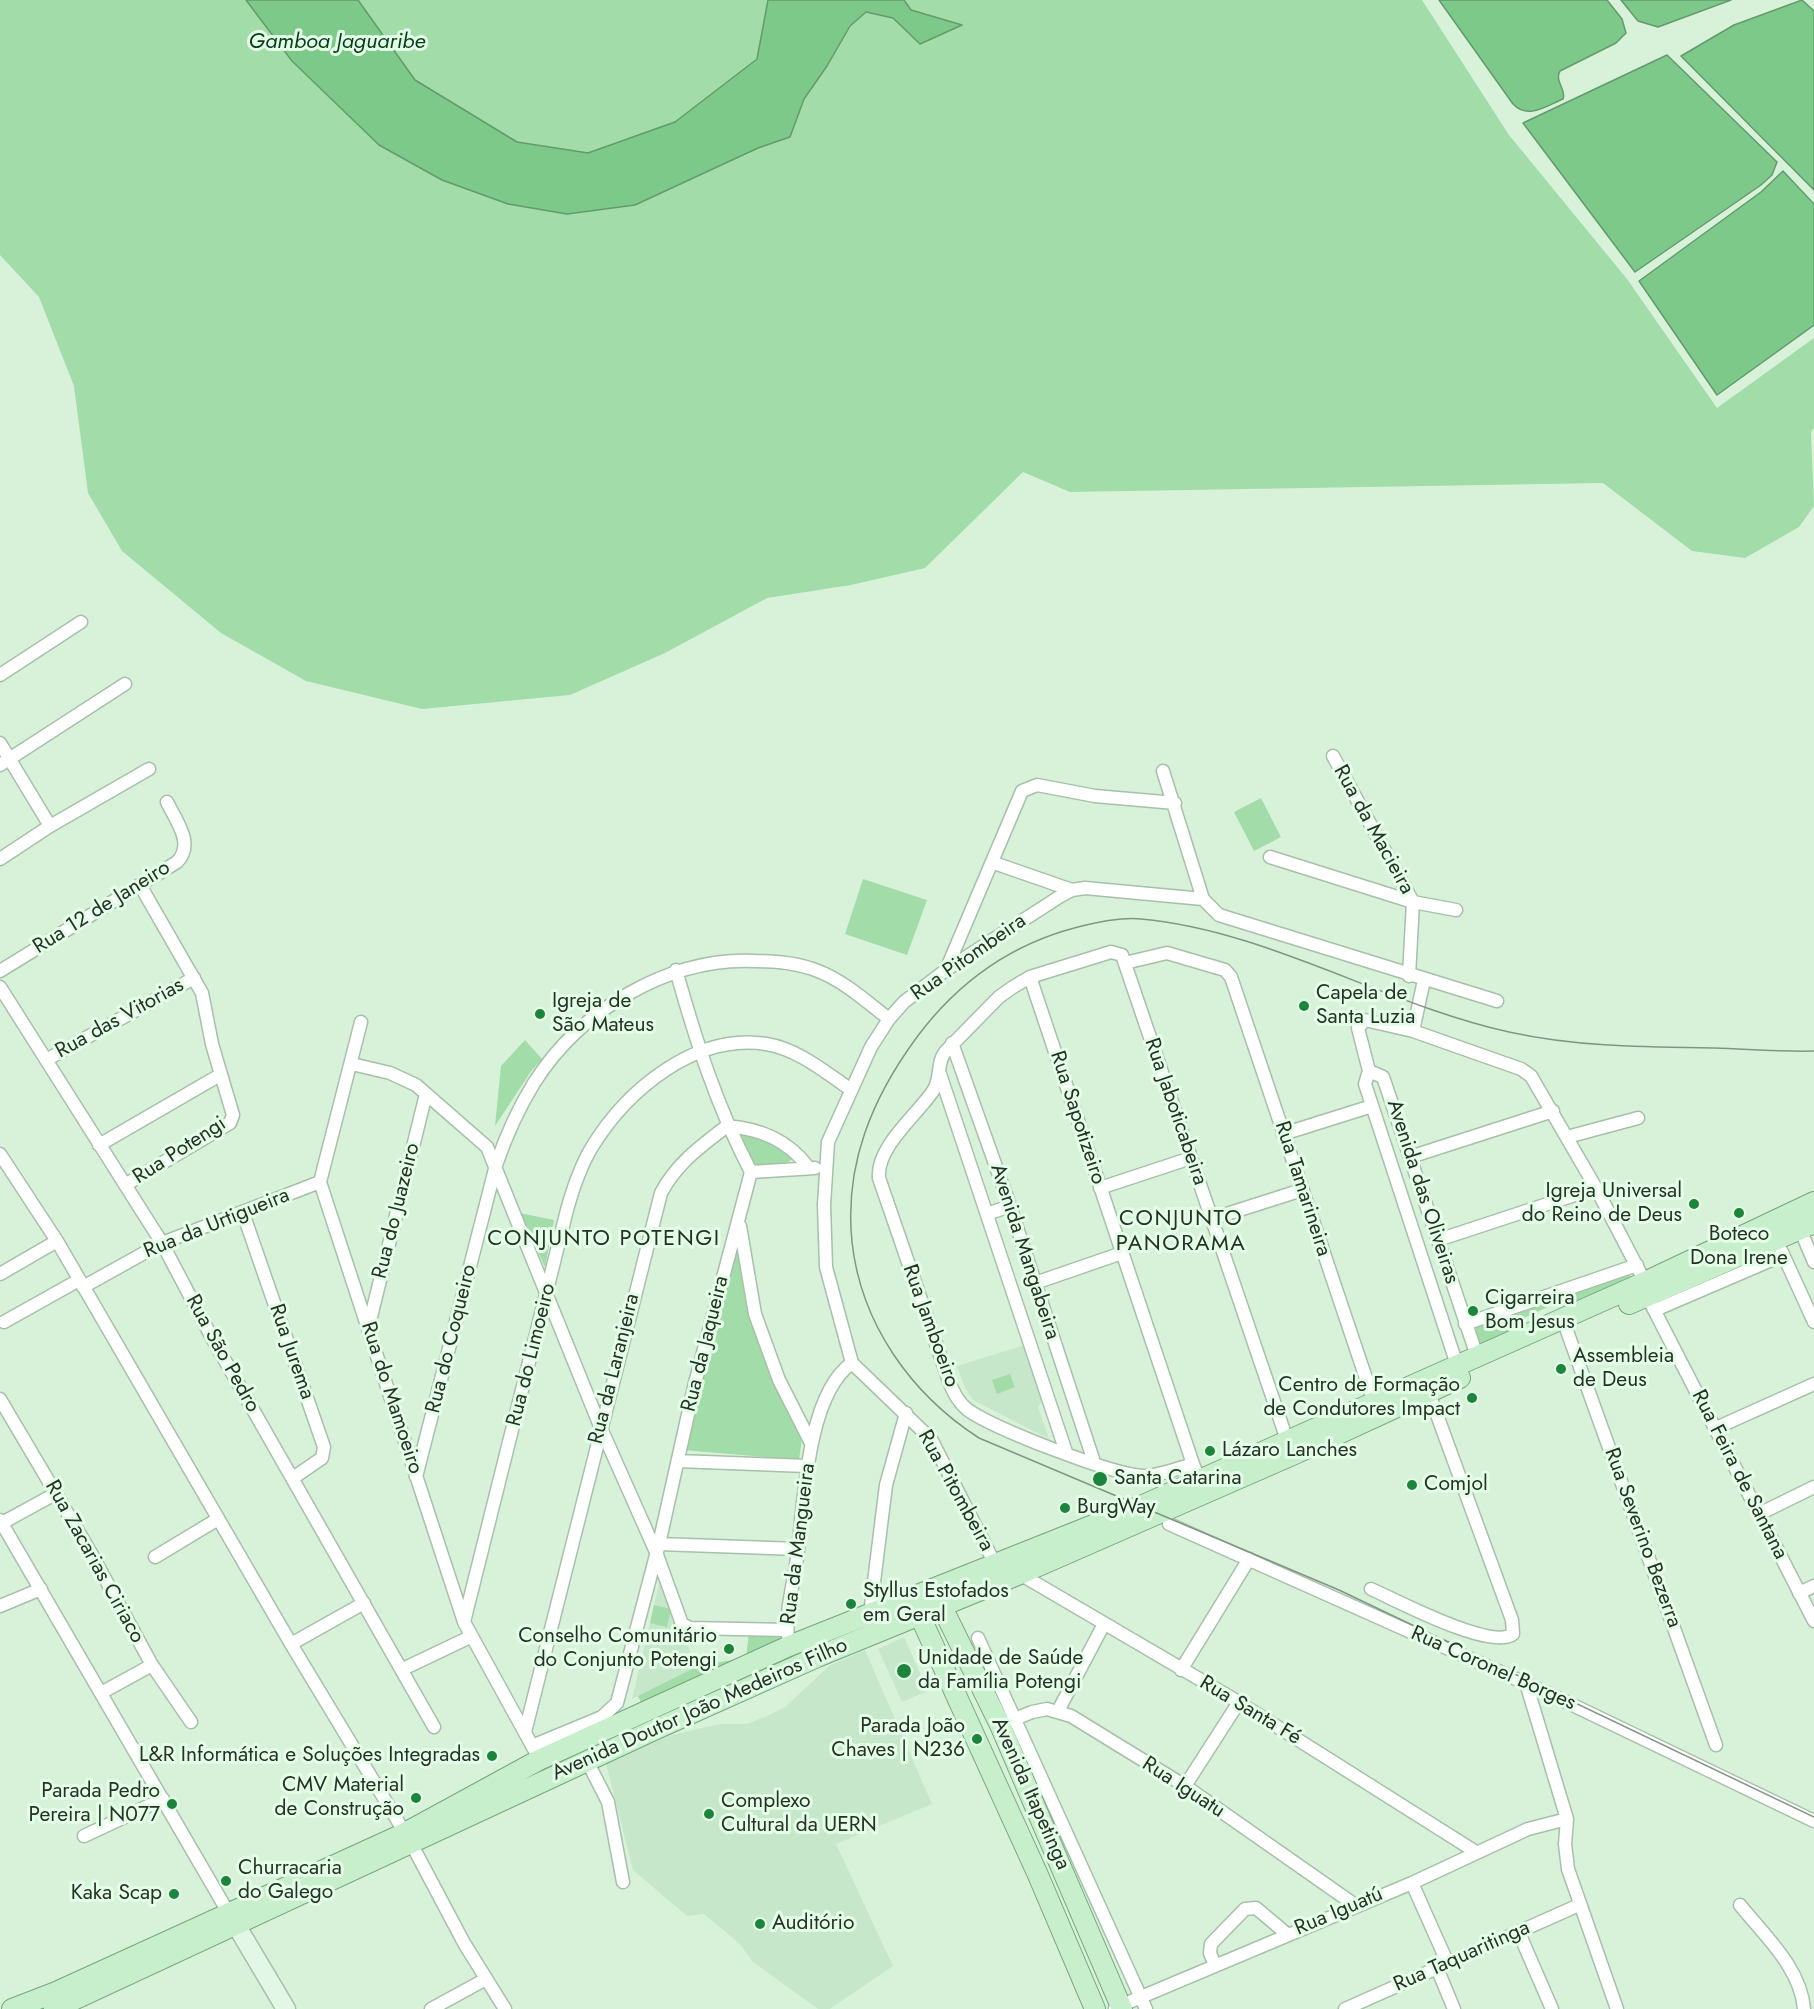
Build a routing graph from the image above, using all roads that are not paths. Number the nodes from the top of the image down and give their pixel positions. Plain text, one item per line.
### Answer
1 (81, 622) dead end
2 (0, 675) edge
3 (125, 684) dead end
4 (0, 743) edge
5 (1333, 756) dead end
6 (5, 762) edge
7 (149, 769) dead end
8 (1163, 771) dead end
9 (167, 802) dead end
10 (1175, 803) junction
11 (50, 826) junction
12 (1270, 857) dead end
13 (0, 858) edge
14 (994, 863) junction
15 (140, 885) junction
16 (1072, 890) junction
17 (1203, 899) junction
18 (1413, 902) junction
19 (1456, 910) dead end
20 (1123, 959) junction
21 (676, 970) junction
22 (946, 970) junction
23 (0, 971) edge
24 (1409, 976) junction
25 (1030, 977) junction
26 (194, 978) junction
27 (1424, 980) junction
28 (0, 987) edge
29 (1497, 1000) dead end
30 (889, 1019) junction
31 (362, 1022) dead end
32 (1358, 1030) joint
33 (1413, 1031) junction
34 (952, 1043) junction
35 (699, 1051) junction
36 (46, 1060) junction
37 (352, 1064) junction
38 (1369, 1071) junction
39 (940, 1073) junction
40 (220, 1075) junction
41 (850, 1089) junction
42 (426, 1094) junction
43 (1372, 1106) junction
44 (1553, 1111) junction
45 (1638, 1118) dead end
46 (727, 1126) junction
47 (1283, 1134) junction
48 (1567, 1137) junction
49 (99, 1145) junction
50 (0, 1154) edge
51 (1410, 1157) junction
52 (1191, 1158) junction
53 (496, 1165) junction
54 (809, 1168) junction
55 (826, 1168) junction
56 (751, 1172) junction
57 (320, 1182) junction
58 (125, 1185) junction
59 (1100, 1188) junction
60 (1596, 1188) junction
61 (1302, 1190) junction
62 (1814, 1202) edge
63 (1010, 1206) junction
64 (1814, 1209) edge
65 (243, 1213) junction
66 (987, 1214) junction
67 (1210, 1219) junction
68 (739, 1220) junction
69 (1807, 1226) edge
70 (1438, 1240) junction
71 (57, 1241) junction
72 (162, 1243) junction
73 (1780, 1248) junction
74 (1122, 1252) junction
75 (1814, 1262) edge
76 (0, 1274) edge
77 (1035, 1283) junction
78 (81, 1284) junction
79 (1646, 1288) junction
80 (548, 1292) junction
81 (4, 1322) dead end
82 (1814, 1322) edge
83 (1465, 1324) junction
84 (368, 1329) junction
85 (1567, 1331) junction
86 (1477, 1356) junction
87 (852, 1363) junction
88 (1457, 1365) junction
89 (1814, 1384) edge
90 (1429, 1393) junction
91 (0, 1399) edge
92 (1374, 1402) junction
93 (906, 1413) junction
94 (600, 1426) junction
95 (1716, 1428) junction
96 (1287, 1440) junction
97 (811, 1443) junction
98 (1066, 1452) junction
99 (678, 1461) junction
100 (1094, 1462) junction
101 (807, 1467) junction
102 (1196, 1472) junction
103 (416, 1477) junction
104 (293, 1478) junction
105 (1814, 1487) edge
106 (55, 1494) junction
107 (1759, 1514) junction
108 (218, 1519) junction
109 (1, 1522) edge
110 (1168, 1524) dead end
111 (5, 1542) edge
112 (657, 1548) junction
113 (798, 1549) junction
114 (155, 1557) dead end
115 (1249, 1559) junction
116 (995, 1564) junction
117 (1020, 1574) junction
118 (1814, 1586) edge
119 (41, 1589) junction
120 (1371, 1589) dead end
121 (1799, 1593) junction
122 (968, 1596) junction
123 (364, 1603) junction
124 (920, 1603) junction
125 (0, 1606) edge
126 (942, 1607) junction
127 (875, 1612) junction
128 (464, 1622) junction
129 (1814, 1622) edge
130 (1104, 1624) junction
131 (470, 1637) junction
132 (788, 1638) junction
133 (978, 1638) dead end
134 (958, 1643) junction
135 (291, 1644) junction
136 (152, 1665) junction
137 (403, 1669) junction
138 (1181, 1670) junction
139 (1526, 1683) junction
140 (693, 1691) junction
141 (100, 1693) junction
142 (1239, 1702) junction
143 (1058, 1711) junction
144 (191, 1722) dead end
145 (1008, 1722) junction
146 (434, 1727) dead end
147 (525, 1732) junction
148 (636, 1739) junction
149 (1716, 1745) dead end
150 (562, 1749) junction
151 (536, 1753) junction
152 (586, 1761) junction
153 (1185, 1786) junction
154 (163, 1799) junction
155 (504, 1800) junction
156 (1567, 1819) junction
157 (1814, 1821) edge
158 (84, 1836) dead end
159 (408, 1839) junction
160 (1476, 1852) junction
161 (1061, 1864) junction
162 (1038, 1875) junction
163 (623, 1882) dead end
164 (1412, 1882) junction
165 (1071, 1887) junction
166 (1048, 1897) junction
167 (1355, 1905) junction
168 (1579, 1905) junction
169 (1740, 1905) dead end
170 (232, 1919) junction
171 (1518, 1933) junction
172 (1287, 1934) junction
173 (1215, 1965) junction
174 (1442, 1966) junction
175 (486, 1979) junction
176 (1143, 2003) edge
177 (1119, 2008) edge
178 (1348, 2008) edge
179 (12, 2009) edge
180 (54, 2009) edge
181 (286, 2009) edge
182 (431, 2009) edge
183 (505, 2009) edge
184 (1095, 2009) edge
185 (1454, 2009) edge
186 (1552, 2009) edge
187 (1617, 2009) edge
188 (1804, 2009) edge

1 - 2 street
3 - 6 street
4 - 6 street
5 - 18 street, Rua da Macieira
6 - 11 street
7 - 11 street
8 - 10 street
9 - 15 street, Rua 12 de Janeiro
10 - 14 street
10 - 17 street
11 - 13 street
12 - 18 street
14 - 16 street
14 - 22 street
15 - 23 street, Rua 12 de Janeiro
15 - 26 street
16 - 17 street
16 - 22 street, Rua Pitombeira
17 - 24 street
18 - 19 street
18 - 24 street, Rua da Macieira
20 - 25 street
20 - 47 street, Rua Tamarineira
20 - 52 street, Rua Jaboticabeira
21 - 30 street, Rua do Coqueiro
21 - 35 street
21 - 53 street, Rua do Coqueiro
22 - 30 street, Rua Pitombeira
24 - 27 street
25 - 34 street
25 - 59 street, Rua Sapotizeiro
26 - 36 street, Rua das Vitorias
26 - 40 street
27 - 29 street
27 - 33 street
28 - 36 street, Rua São Pedro
30 - 41 street, Rua Pitombeira
31 - 37 street
32 - 33 street, Rua Feira de Santana
32 - 38 street, Avenida das Oliveiras
33 - 44 street, Rua Feira de Santana
34 - 39 street
34 - 63 street, Avenida Mangabeira
35 - 41 street, Rua do Limoeiro
35 - 46 street
35 - 80 street, Rua do Limoeiro
36 - 49 street, Rua São Pedro
37 - 42 street
37 - 57 street
38 - 43 street, Avenida das Oliveiras
38 - 51 street, Avenida das Oliveiras
39 - 66 street, Avenida Mangabeira
39 - 98 street, Rua Jamboeiro
40 - 49 street
40 - 58 street, Rua Potengi
41 - 55 street, Rua Pitombeira
42 - 53 street
42 - 84 street, Rua do Juazeiro
43 - 47 street
43 - 88 street, Avenida das Oliveiras
44 - 48 street, Rua Feira de Santana
44 - 51 street
45 - 48 street
46 - 54 street
46 - 56 street
46 - 94 street, Rua da Laranjeira
47 - 61 street, Rua Tamarineira
48 - 60 street, Rua Feira de Santana
49 - 58 street, Rua São Pedro
50 - 71 street
51 - 70 street, Avenida das Oliveiras
52 - 59 street
52 - 67 street, Rua Jaboticabeira
53 - 80 street
53 - 103 street, Rua do Coqueiro
54 - 55 street
54 - 56 street
55 - 87 street, Rua Pitombeira
56 - 68 street, Rua da Jaqueira
57 - 65 street, Rua da Urtigueira
57 - 84 street, Rua do Mamoeiro
58 - 72 street, Rua São Pedro
59 - 74 street, Rua Sapotizeiro
60 - 70 street
60 - 79 street, Rua Feira de Santana
61 - 67 street
61 - 92 street, Rua Tamarineira
62 - 79 main road, Avenida Doutor João Medeiros Filho
63 - 66 street
63 - 77 street, Avenida Mangabeira
64 - 73 main road
65 - 72 street, Rua da Urtigueira
65 - 104 street, Rua Jurema
66 - 98 street, Avenida Mangabeira
67 - 96 street, Rua Jaboticabeira
68 - 97 street, Rua da Mangueira
68 - 99 street, Rua da Jaqueira
69 - 73 main road, Avenida Doutor João Medeiros Filho
69 - 75 street
70 - 83 street, Avenida das Oliveiras
71 - 76 street
71 - 78 street
72 - 78 street, Rua da Urtigueira
72 - 104 street, Rua São Pedro
73 - 79 main road, Avenida Doutor João Medeiros Filho
73 - 82 street
74 - 77 street
74 - 102 street, Rua Sapotizeiro
77 - 100 street, Avenida Mangabeira
78 - 81 street, Rua da Urtigueira
78 - 108 street
79 - 83 street
79 - 85 main road, Avenida Doutor João Medeiros Filho
79 - 86 main road, Avenida Doutor João Medeiros Filho
79 - 95 street, Rua Feira de Santana
80 - 94 street
80 - 128 street, Rua do Limoeiro
83 - 86 street, Avenida das Oliveiras
84 - 103 street, Rua do Mamoeiro
85 - 90 main road, Avenida Doutor João Medeiros Filho
85 - 149 street, Rua Severino Bezerra
86 - 88 main road, Avenida Doutor João Medeiros Filho
87 - 93 street, Rua Pitombeira
87 - 97 street, Rua da Mangueira
88 - 92 main road, Avenida Doutor João Medeiros Filho
89 - 95 street
90 - 117 main road, Avenida Doutor João Medeiros Filho
90 - 120 street
91 - 106 street, Rua Zacarias Ciriaco
92 - 96 main road, Avenida Doutor João Medeiros Filho
93 - 116 street, Rua Pitombeira
93 - 127 street
94 - 112 street
94 - 147 street, Rua da Laranjeira
95 - 107 street, Rua Feira de Santana
96 - 102 main road, Avenida Doutor João Medeiros Filho
97 - 101 street, Rua da Mangueira
98 - 100 street, Rua Jamboeiro
99 - 101 street
99 - 112 street, Rua da Jaqueira
100 - 102 street, Rua Jamboeiro
101 - 113 street, Rua da Mangueira
102 - 116 main road, Avenida Doutor João Medeiros Filho
103 - 128 street, Rua do Mamoeiro
104 - 123 street, Rua São Pedro
105 - 107 street
106 - 109 street
106 - 136 street, Rua Zacarias Ciriaco
107 - 121 street, Rua Feira de Santana
108 - 114 street
108 - 135 street
109 - 111 street
110 - 115 street, Rua Coronel Borges
111 - 119 street
112 - 113 street
112 - 132 street
112 - 151 street, Rua da Jaqueira
113 - 132 street, Rua da Mangueira
115 - 138 street
115 - 139 street, Rua Coronel Borges
116 - 124 main road, Avenida Doutor João Medeiros Filho
117 - 122 main road, Avenida Doutor João Medeiros Filho
117 - 130 street, Rua Santa Fé
118 - 121 street
119 - 125 street
119 - 141 street
121 - 129 street, Rua Feira de Santana
122 - 126 main road, Avenida Doutor João Medeiros Filho
122 - 134 main road
123 - 135 street
123 - 137 street, Rua São Pedro
124 - 126 main road
124 - 127 main road, Avenida Doutor João Medeiros Filho
124 - 148 main road, Avenida Doutor João Medeiros Filho
124 - 162 main road, Avenida Itapetinga
126 - 134 main road, Avenida Itapetinga
127 - 132 main road, Avenida Doutor João Medeiros Filho
128 - 131 street, Rua do Mamoeiro
130 - 138 street, Rua Santa Fé
130 - 143 street
131 - 137 street
131 - 147 street, Rua do Mamoeiro
132 - 140 main road, Avenida Doutor João Medeiros Filho
133 - 145 street, Avenida Itapetinga
134 - 145 main road, Avenida Itapetinga
135 - 159 street
136 - 141 street
136 - 144 street, Rua Zacarias Ciriaco
137 - 146 street, Rua São Pedro
138 - 142 street, Rua Santa Fé
139 - 156 street
139 - 157 street, Rua Coronel Borges
140 - 148 main road
140 - 150 main road, Avenida Doutor João Medeiros Filho
141 - 154 street
142 - 153 street
142 - 160 street, Rua Santa Fé
143 - 145 street
143 - 153 street, Rua Iguatu
145 - 161 main road, Avenida Itapetinga
145 - 176 street, Avenida Itapetinga
147 - 151 street, Rua do Mamoeiro
148 - 152 main road, Avenida Doutor João Medeiros Filho
150 - 151 main road, Avenida Doutor João Medeiros Filho
150 - 155 main road
151 - 159 main road, Avenida Doutor João Medeiros Filho
152 - 155 main road, Avenida Doutor João Medeiros Filho
152 - 163 street
153 - 167 street, Rua Iguatu
154 - 158 street
154 - 170 street
155 - 159 main road, Avenida Doutor João Medeiros Filho
156 - 160 street, Rua Iguatú
156 - 168 street
159 - 170 main road, Avenida Doutor João Medeiros Filho
159 - 175 street
160 - 164 street, Rua Iguatú
161 - 162 main road
161 - 165 main road, Avenida Itapetinga
162 - 166 main road, Avenida Itapetinga
164 - 167 street, Rua Iguatú
164 - 174 street
165 - 166 main road
165 - 177 main road, Avenida Itapetinga
166 - 184 main road, Avenida Itapetinga
167 - 172 street, Rua Iguatú
168 - 171 street, Rua Taquaritinga
168 - 187 street
169 - 188 street
170 - 179 main road, Avenida Doutor João Medeiros Filho
170 - 180 main road, Avenida Doutor João Medeiros Filho
170 - 181 main road
171 - 174 street, Rua Taquaritinga
171 - 186 street
172 - 173 street, Rua Iguatú
172 - 173 street
173 - 176 street, Rua Iguatú
174 - 178 street, Rua Taquaritinga
174 - 185 street
175 - 182 street
175 - 183 street
176 - 177 street, Rua Iguatú

